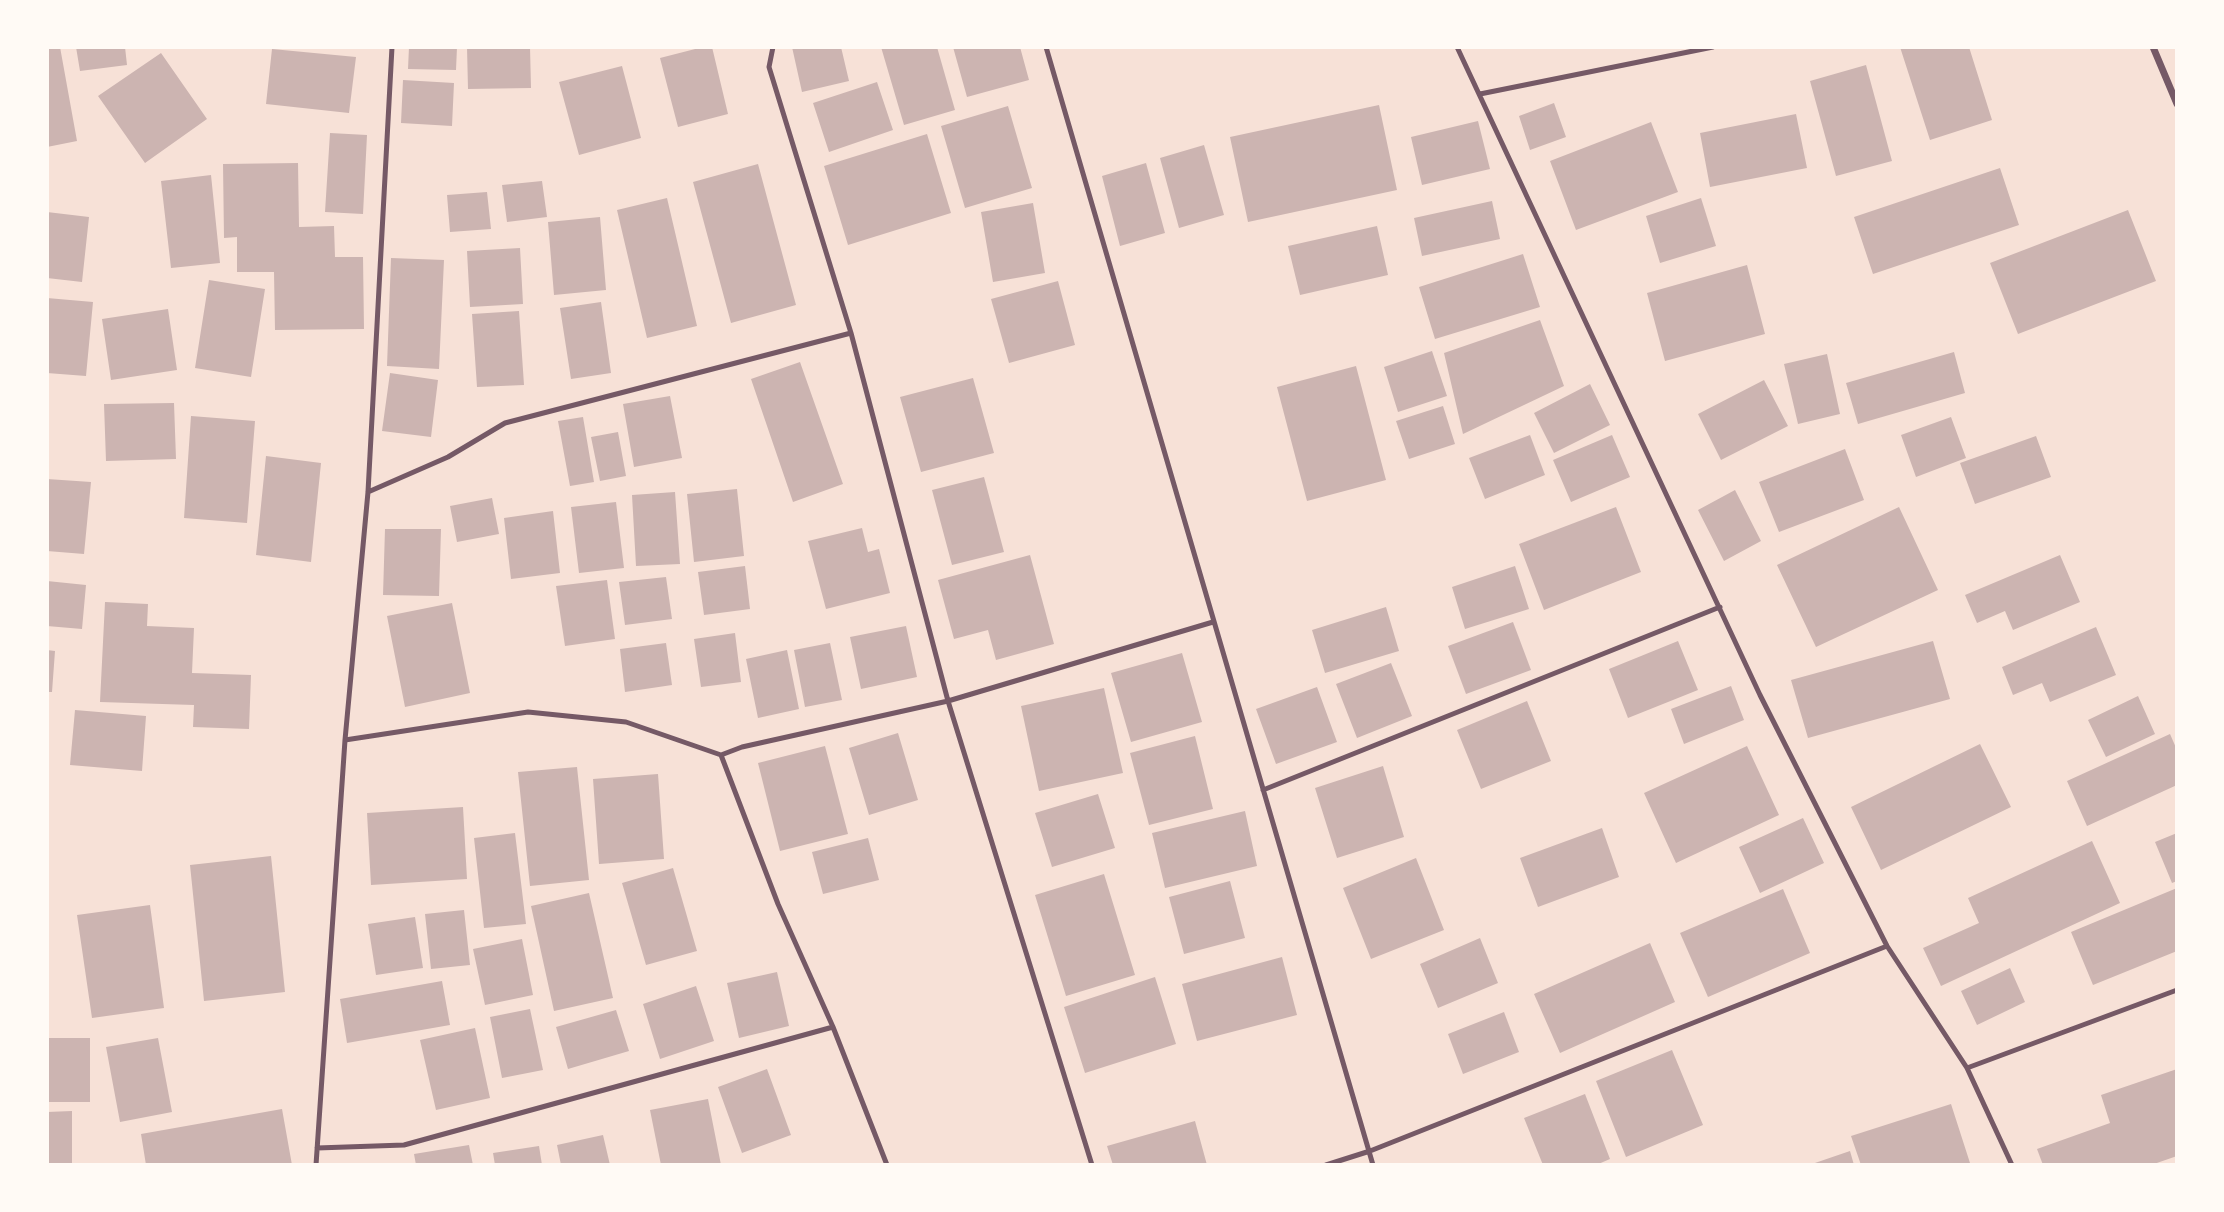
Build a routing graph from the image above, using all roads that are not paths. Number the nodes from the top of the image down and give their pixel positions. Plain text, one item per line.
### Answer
1 (392, 47) edge
2 (774, 47) edge
3 (1046, 47) edge
4 (1457, 47) edge
5 (1713, 47) edge
6 (2153, 47) edge
7 (1480, 94) junction
8 (2177, 103) edge
9 (851, 333) junction
10 (368, 492) junction
11 (1720, 607) junction
12 (1213, 622) junction
13 (948, 701) junction
14 (345, 740) junction
15 (721, 755) junction
16 (1263, 790) junction
17 (1887, 946) junction
18 (2177, 990) edge
19 (833, 1027) junction
20 (1967, 1068) junction
21 (317, 1148) junction
22 (1370, 1151) junction
23 (316, 1165) edge
24 (887, 1165) edge
25 (1092, 1165) edge
26 (1326, 1165) edge
27 (1373, 1165) edge
28 (2012, 1165) edge

1 - 10 lane
2 - 9 lane
3 - 12 lane
4 - 7 lane
5 - 7 lane
6 - 8 street
7 - 11 lane
9 - 10 lane
9 - 13 lane
10 - 14 lane
11 - 16 lane
11 - 17 lane
12 - 13 lane
12 - 16 lane
13 - 15 lane
13 - 25 lane
14 - 15 lane
14 - 21 lane
15 - 19 lane
16 - 22 lane
17 - 20 lane
17 - 22 lane
18 - 20 lane
19 - 21 lane
19 - 24 lane
20 - 28 lane
21 - 23 lane
22 - 26 lane
22 - 27 lane

